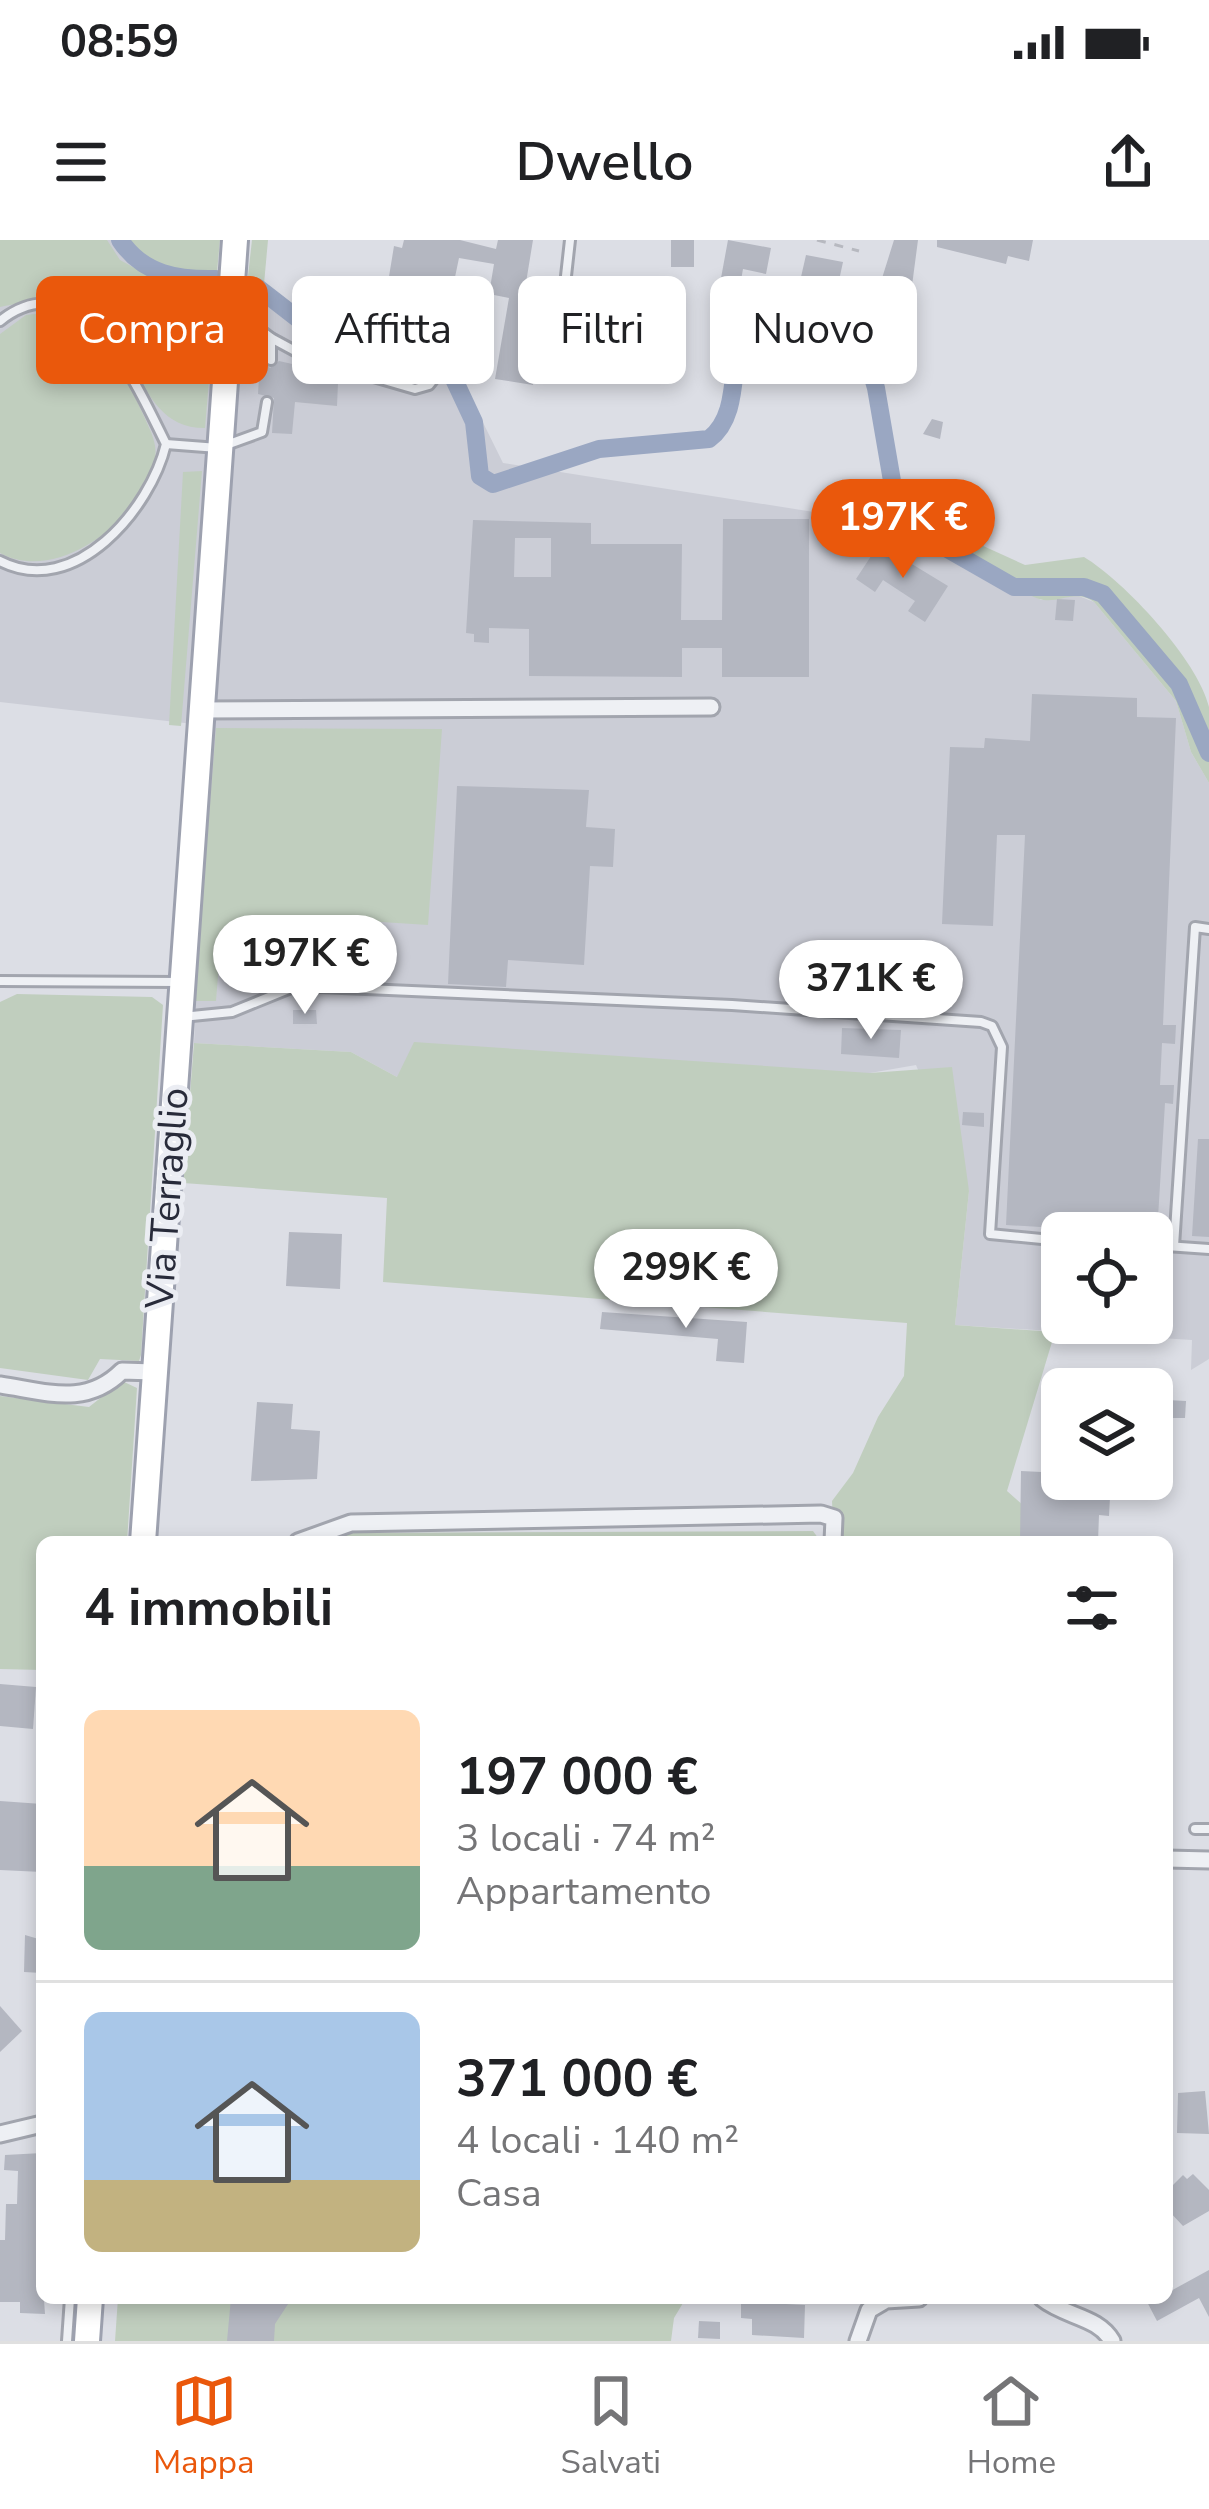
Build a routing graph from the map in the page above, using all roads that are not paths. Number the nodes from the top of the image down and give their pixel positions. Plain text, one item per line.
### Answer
1 (235, 240) edge
2 (570, 240) edge
3 (232, 276) edge
4 (566, 276) edge
5 (0, 322) edge
6 (268, 336) edge
7 (271, 338) junction
8 (292, 349) edge
9 (272, 360) dead end
10 (223, 384) edge
11 (399, 384) edge
12 (430, 384) edge
13 (268, 401) dead end
14 (166, 444) junction
15 (218, 448) junction
16 (0, 561) edge
17 (711, 707) dead end
18 (199, 710) junction
19 (1209, 928) edge
20 (0, 981) edge
21 (180, 982) junction
22 (178, 1016) junction
23 (1041, 1239) edge
24 (1174, 1246) joint
25 (1209, 1249) edge
26 (154, 1372) junction
27 (0, 1385) edge
28 (143, 1536) edge
29 (315, 1536) edge
30 (833, 1536) edge
31 (1195, 1829) dead end
32 (1209, 1829) edge
33 (1173, 1859) edge
34 (1209, 1860) edge
35 (36, 2125) edge
36 (0, 2134) edge
37 (70, 2304) edge
38 (90, 2304) edge
39 (879, 2304) edge
40 (1051, 2304) edge
41 (67, 2341) edge
42 (87, 2341) edge
43 (858, 2341) edge
44 (1112, 2341) edge

1 - 3 main road, Via Terraglio
2 - 4 lane
5 - 14 lane
6 - 7 lane
7 - 8 lane
7 - 9 lane
10 - 15 main road, Via Terraglio
11 - 12 lane
13 - 15 lane
14 - 15 lane
14 - 16 lane
15 - 18 main road, Via Terraglio
17 - 18 street
18 - 21 main road, Via Terraglio
19 - 24 lane
20 - 21 lane
21 - 22 main road, Via Terraglio
22 - 23 lane
22 - 26 main road, Via Terraglio
24 - 25 lane
26 - 27 street
26 - 28 main road, Via Terraglio
29 - 30 street
31 - 32 lane
33 - 34 street
35 - 36 street
37 - 41 lane
38 - 42 main road
39 - 43 street
40 - 44 street

